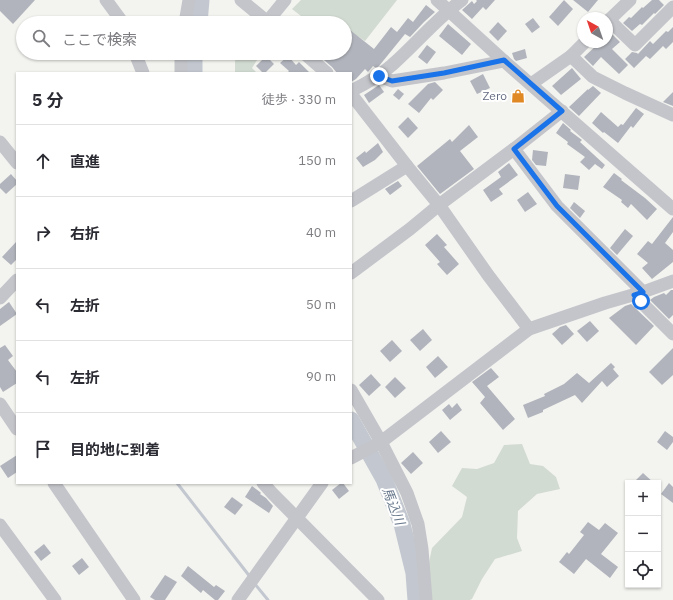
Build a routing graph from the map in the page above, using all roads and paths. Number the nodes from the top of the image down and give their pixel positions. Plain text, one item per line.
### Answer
1 (106, 0) edge
2 (189, 0) edge
3 (241, 0) edge
4 (285, 0) edge
5 (437, 0) edge
6 (462, 0) edge
7 (630, 0) edge
8 (670, 0) edge
9 (673, 1) edge
10 (673, 8) edge
11 (449, 10) junction
12 (118, 16) edge
13 (186, 16) edge
14 (261, 16) edge
15 (273, 16) edge
16 (613, 16) edge
17 (613, 25) edge
18 (579, 48) edge
19 (571, 56) junction
20 (138, 60) edge
21 (181, 60) edge
22 (312, 60) edge
23 (504, 60) junction
24 (143, 72) edge
25 (182, 72) edge
26 (326, 72) edge
27 (379, 76) junction
28 (531, 84) junction
29 (352, 92) edge
30 (352, 94) edge
31 (562, 111) junction
32 (673, 115) edge
33 (0, 142) edge
34 (514, 149) junction
35 (16, 162) edge
36 (407, 166) junction
37 (352, 200) edge
38 (439, 205) junction
39 (673, 209) edge
40 (352, 272) edge
41 (16, 281) edge
42 (673, 281) edge
43 (639, 293) junction
44 (0, 298) edge
45 (529, 329) junction
46 (673, 334) edge
47 (352, 392) edge
48 (0, 404) edge
49 (13, 413) edge
50 (16, 425) edge
51 (381, 442) junction
52 (354, 453) edge
53 (55, 484) edge
54 (264, 484) edge
55 (321, 484) edge
56 (297, 518) junction
57 (0, 525) edge
58 (54, 600) edge
59 (134, 600) edge
60 (238, 600) edge
61 (378, 600) edge
62 (426, 600) edge

1 - 12 street
2 - 13 street
3 - 14 street
4 - 15 street
5 - 11 street
6 - 11 street
7 - 16 street
8 - 9 street
10 - 17 street
11 - 23 street
11 - 27 street
18 - 19 street
19 - 28 street
19 - 32 street
20 - 24 street
21 - 25 street
22 - 26 street
23 - 27 street
23 - 28 street
27 - 29 street
28 - 31 street
30 - 36 street
31 - 34 street
31 - 39 street
33 - 35 street
34 - 38 street
34 - 43 street
36 - 37 street
36 - 38 street
38 - 40 street
38 - 45 street
41 - 44 street
42 - 43 street
43 - 45 street
43 - 46 street
45 - 51 street
47 - 51 street
48 - 49 street
49 - 50 street
51 - 52 street
51 - 62 street
53 - 59 street
54 - 56 street
55 - 56 street
56 - 60 street
56 - 61 street
57 - 58 street

